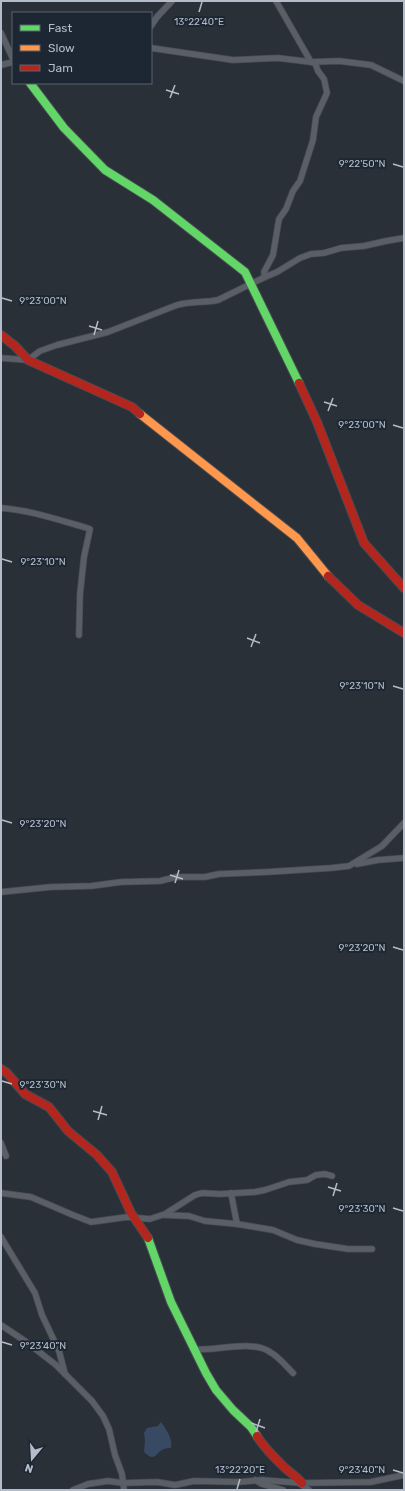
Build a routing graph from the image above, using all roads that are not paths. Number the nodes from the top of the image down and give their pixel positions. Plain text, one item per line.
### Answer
1 (172, 1) edge
2 (276, 1) edge
3 (152, 24) edge
4 (1, 33) edge
5 (152, 48) edge
6 (12, 57) edge
7 (12, 62) edge
8 (311, 62) junction
9 (1, 65) edge
10 (404, 81) edge
11 (31, 84) edge
12 (404, 238) edge
13 (265, 277) junction
14 (250, 284) junction
15 (1, 335) edge
16 (1, 358) edge
17 (28, 360) junction
18 (1, 508) edge
19 (404, 588) edge
20 (404, 633) edge
21 (79, 635) dead end
22 (404, 823) edge
23 (404, 858) edge
24 (349, 866) junction
25 (1, 892) edge
26 (1, 1069) edge
27 (1, 1143) edge
28 (6, 1156) dead end
29 (332, 1176) dead end
30 (1, 1193) edge
31 (232, 1194) junction
32 (160, 1215) junction
33 (134, 1217) junction
34 (237, 1224) junction
35 (1, 1237) edge
36 (372, 1249) dead end
37 (1, 1325) edge
38 (193, 1348) junction
39 (293, 1373) dead end
40 (65, 1374) junction
41 (404, 1475) edge
42 (254, 1480) junction
43 (124, 1483) junction
44 (300, 1483) junction
45 (73, 1490) edge
46 (124, 1490) edge
47 (283, 1490) edge
48 (308, 1490) edge

1 - 3 street
2 - 8 street
4 - 6 street
5 - 8 street
7 - 9 street
8 - 10 street
8 - 13 street
11 - 14 street
12 - 13 street
13 - 14 street
14 - 17 street
14 - 19 street
15 - 17 street
16 - 17 street
17 - 20 street
18 - 21 street
22 - 24 street
23 - 24 street
24 - 25 street
26 - 33 street
27 - 28 street
29 - 31 street
30 - 33 street
31 - 32 street
31 - 34 street
32 - 33 street
32 - 34 street
33 - 38 street
34 - 36 street
35 - 40 street
37 - 40 street
38 - 39 street
38 - 44 street
40 - 43 street
41 - 44 street
42 - 43 street
42 - 44 street
42 - 47 street
43 - 45 street
43 - 46 street
44 - 48 street

